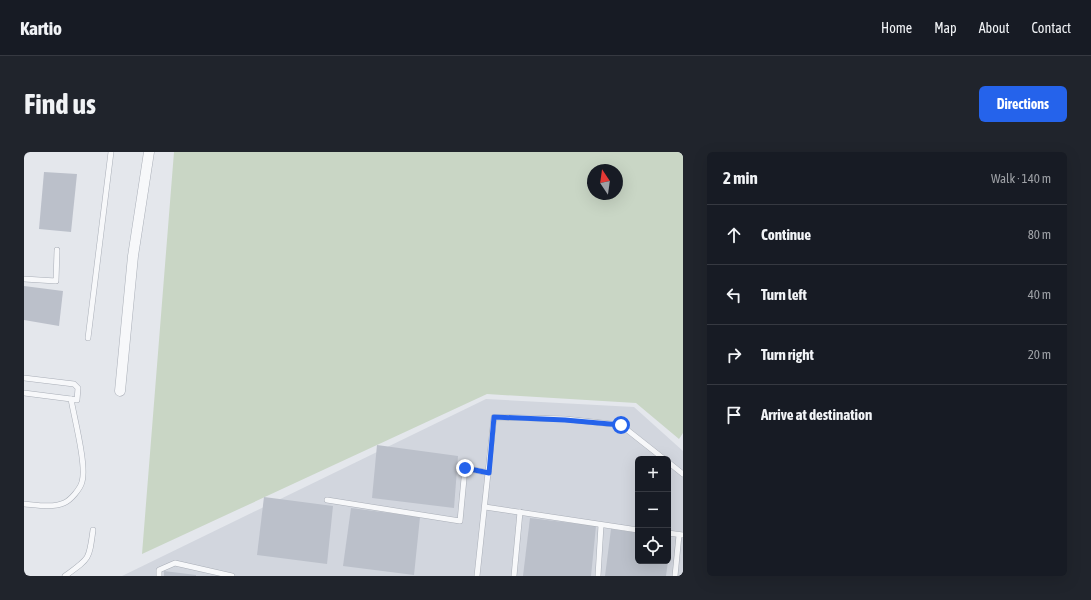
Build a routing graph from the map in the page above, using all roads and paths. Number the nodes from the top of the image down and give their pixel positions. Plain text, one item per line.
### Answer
1 (111, 152) edge
2 (149, 152) edge
3 (57, 250) dead end
4 (24, 279) edge
5 (88, 338) dead end
6 (24, 378) edge
7 (120, 391) dead end
8 (24, 393) edge
9 (71, 399) junction
10 (660, 456) edge
11 (671, 464) edge
12 (489, 473) junction
13 (683, 474) edge
14 (327, 500) dead end
15 (24, 504) edge
16 (485, 507) junction
17 (520, 512) junction
18 (601, 525) junction
19 (93, 530) dead end
20 (635, 530) edge
21 (671, 534) edge
22 (681, 535) edge
23 (65, 576) edge
24 (159, 576) edge
25 (232, 576) edge
26 (476, 576) edge
27 (514, 576) edge
28 (598, 576) edge
29 (675, 576) edge

1 - 5 lane
2 - 7 street
3 - 4 lane
6 - 9 lane
8 - 9 lane
9 - 15 lane
10 - 12 lane
11 - 13 lane
12 - 14 lane
12 - 16 lane
16 - 17 lane
16 - 26 lane
17 - 18 lane
17 - 27 lane
18 - 20 lane
18 - 28 lane
19 - 23 lane
21 - 22 lane
22 - 29 lane
24 - 25 lane

